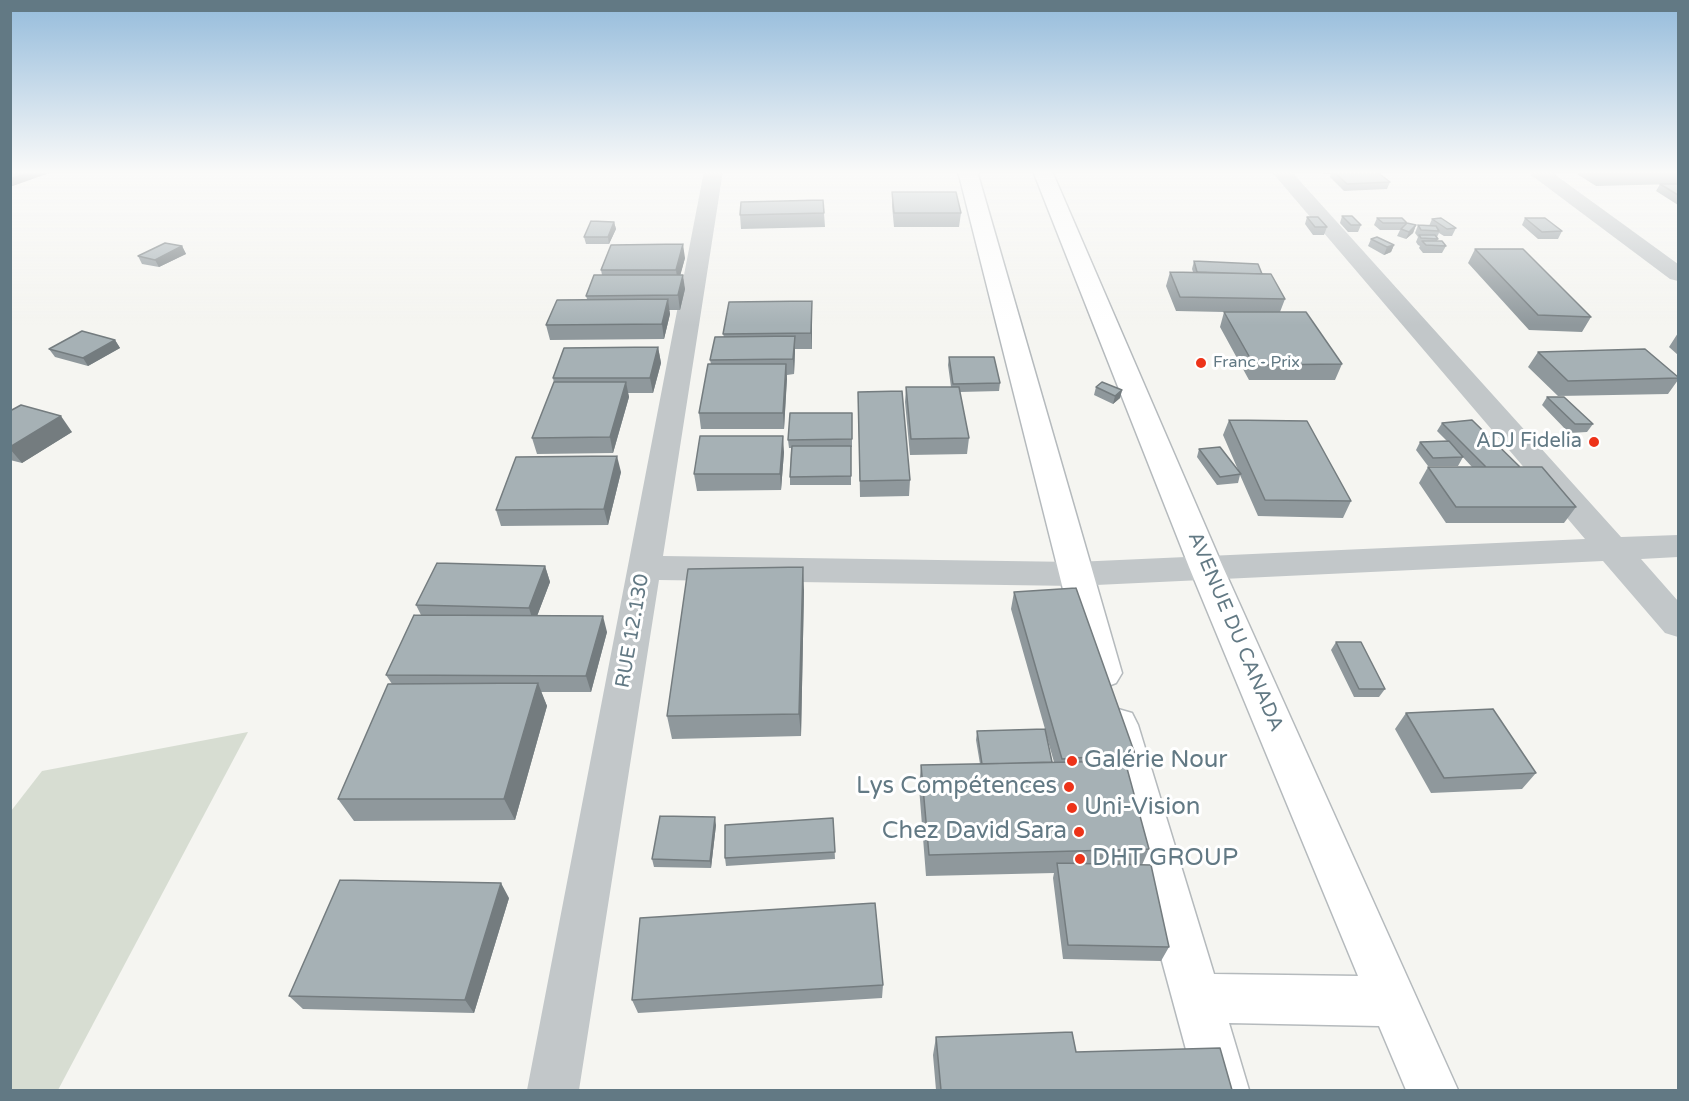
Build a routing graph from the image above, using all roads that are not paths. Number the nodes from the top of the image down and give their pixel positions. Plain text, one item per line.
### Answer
1 (704, 222) edge
2 (982, 222) edge
3 (1063, 222) edge
4 (1326, 222) edge
5 (1608, 222) edge
6 (1678, 274) edge
7 (1678, 546) edge
8 (1611, 548) junction
9 (1206, 567) junction
10 (644, 568) junction
11 (1075, 574) junction
12 (1678, 624) edge
13 (1196, 998) junction
14 (1393, 1000) junction
15 (553, 1090) edge
16 (1223, 1090) edge
17 (1432, 1090) edge

1 - 10 street, RUE 12.130
2 - 11 main road
3 - 9 main road, AVENUE DU CANADA
4 - 8 street
5 - 6 street
7 - 8 street
8 - 9 street
8 - 12 street
9 - 11 street
9 - 14 main road, AVENUE DU CANADA
10 - 11 street
10 - 15 street, RUE 12.130
11 - 13 main road
13 - 14 main road
13 - 16 main road
14 - 17 main road, AVENUE DU CANADA

